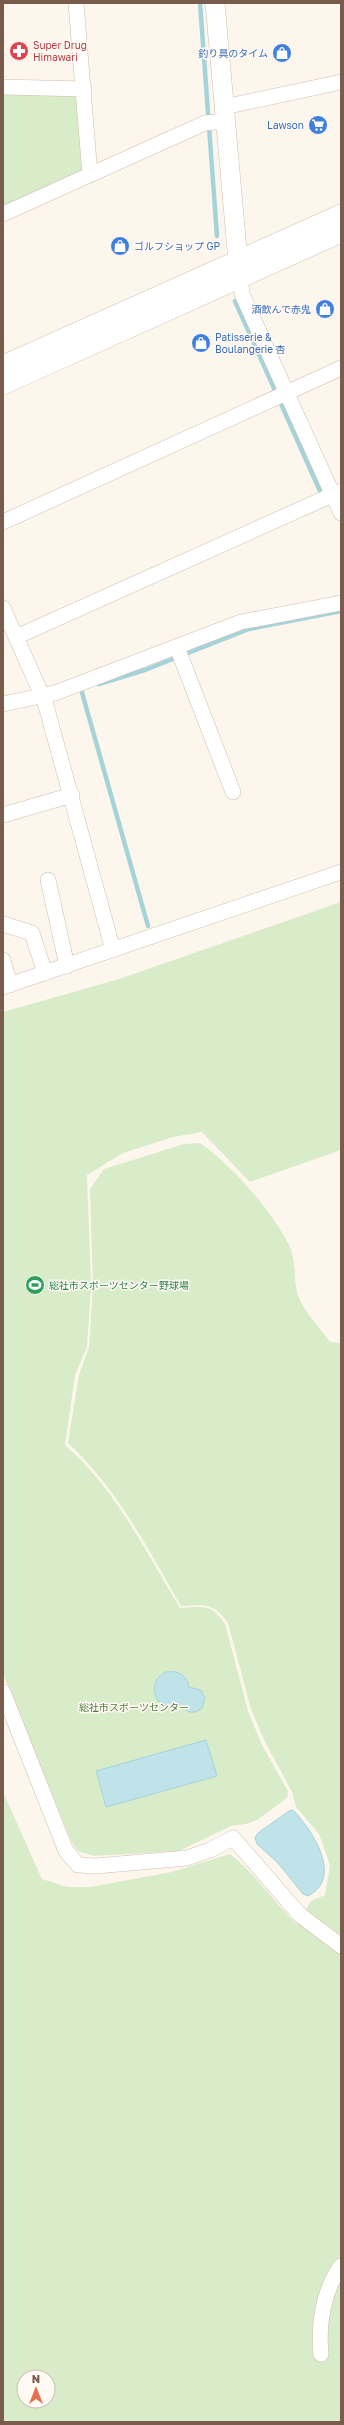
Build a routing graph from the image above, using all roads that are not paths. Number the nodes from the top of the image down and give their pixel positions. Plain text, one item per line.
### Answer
1 (76, 3) edge
2 (215, 3) edge
3 (341, 82) edge
4 (3, 87) edge
5 (84, 89) junction
6 (217, 118) junction
7 (90, 175) junction
8 (3, 214) edge
9 (341, 214) edge
10 (341, 233) edge
11 (239, 269) junction
12 (3, 365) edge
13 (341, 368) edge
14 (3, 385) edge
15 (281, 395) junction
16 (337, 493) edge
17 (341, 513) edge
18 (3, 522) edge
19 (341, 603) edge
20 (3, 608) edge
21 (16, 638) junction
22 (180, 653) junction
23 (44, 699) junction
24 (3, 704) edge
25 (233, 792) dead end
26 (72, 795) junction
27 (3, 815) edge
28 (341, 872) edge
29 (48, 880) dead end
30 (3, 924) edge
31 (113, 950) junction
32 (3, 960) edge
33 (67, 966) junction
34 (45, 973) junction
35 (7, 986) edge
36 (3, 1692) edge
37 (341, 1946) edge
38 (341, 2266) edge
39 (321, 2354) dead end

1 - 5 street
2 - 6 street
3 - 6 street
4 - 5 street
5 - 7 street
6 - 7 street
6 - 11 street
7 - 8 street
9 - 11 street
10 - 11 street
11 - 12 street
11 - 14 street
11 - 15 street
13 - 15 street
15 - 16 street
15 - 18 street
16 - 17 street
16 - 21 street
19 - 22 street
20 - 21 street
21 - 23 street
22 - 23 street
22 - 25 street
23 - 24 street
23 - 26 street
26 - 27 street
26 - 31 street
28 - 31 street
29 - 33 street
30 - 34 street
31 - 33 street
32 - 35 street
33 - 34 street
34 - 35 street
36 - 37 street
38 - 39 street

